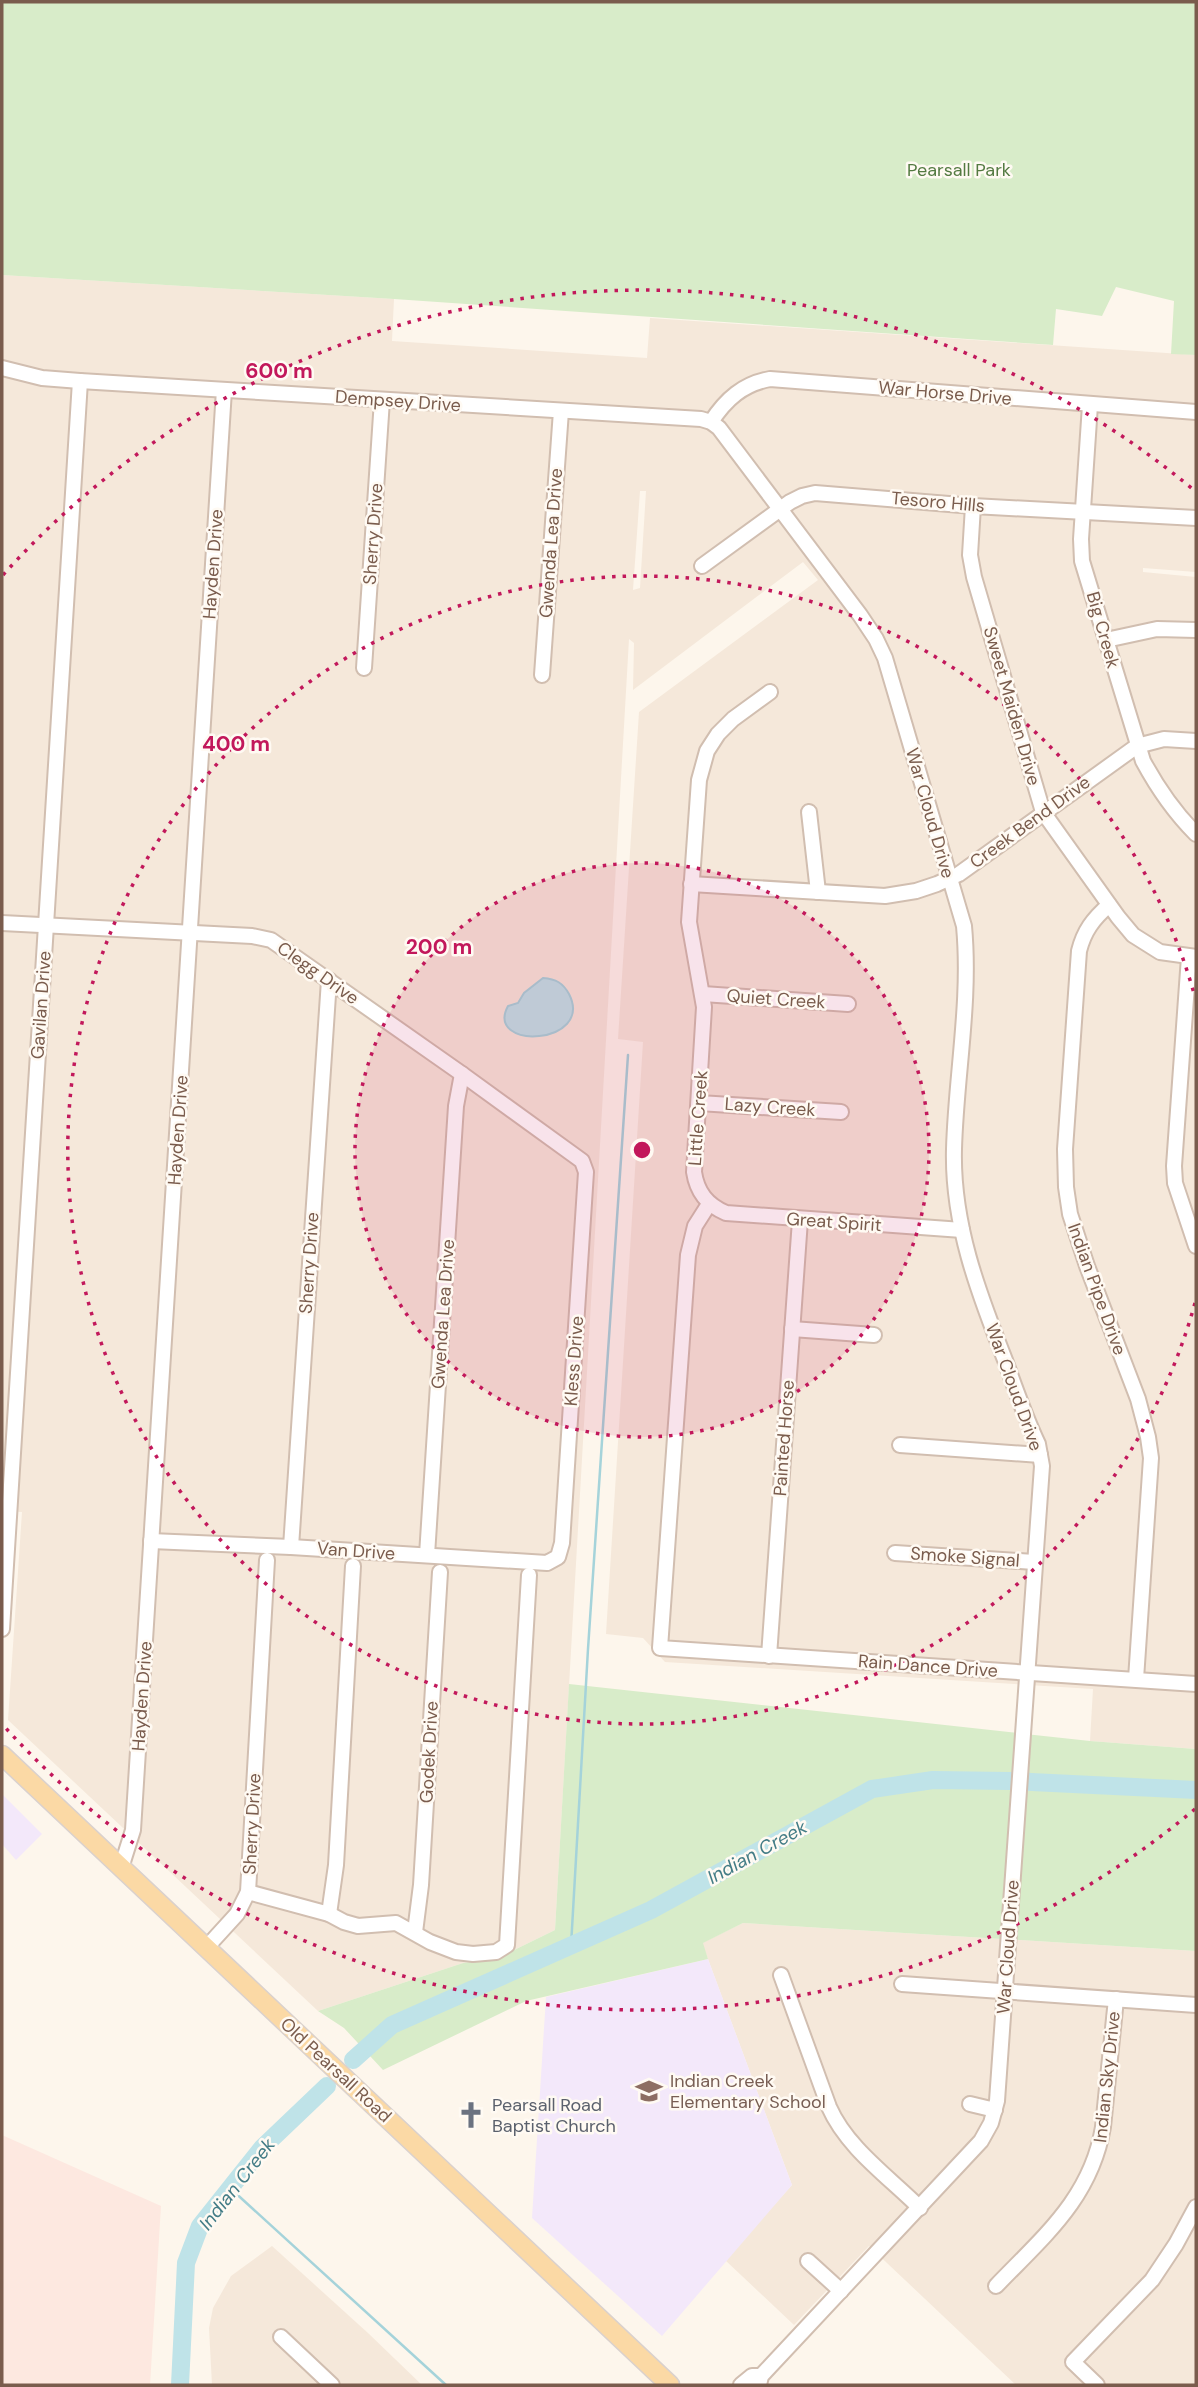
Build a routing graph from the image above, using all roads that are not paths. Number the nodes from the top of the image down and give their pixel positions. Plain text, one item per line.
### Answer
1 (2, 368) edge
2 (80, 381) junction
3 (224, 390) junction
4 (382, 400) junction
5 (1090, 405) junction
6 (561, 411) junction
7 (1196, 412) edge
8 (711, 422) junction
9 (973, 506) junction
10 (780, 510) junction
11 (1083, 511) junction
12 (1196, 519) edge
13 (702, 566) dead end
14 (1196, 630) edge
15 (1106, 640) junction
16 (364, 667) dead end
17 (542, 675) dead end
18 (770, 692) dead end
19 (1196, 741) edge
20 (1137, 746) junction
21 (1043, 812) junction
22 (809, 813) dead end
23 (1196, 834) edge
24 (949, 879) junction
25 (691, 884) junction
26 (818, 892) junction
27 (1109, 905) junction
28 (2, 923) edge
29 (47, 926) junction
30 (190, 934) junction
31 (1192, 957) edge
32 (329, 980) junction
33 (703, 994) junction
34 (848, 1004) dead end
35 (462, 1074) junction
36 (699, 1103) junction
37 (841, 1112) dead end
38 (583, 1164) joint
39 (709, 1204) junction
40 (800, 1220) junction
41 (962, 1230) junction
42 (1196, 1247) edge
43 (792, 1329) junction
44 (874, 1335) dead end
45 (900, 1445) dead end
46 (1040, 1455) junction
47 (151, 1541) junction
48 (291, 1547) junction
49 (895, 1553) dead end
50 (427, 1555) junction
51 (558, 1557) joint
52 (267, 1560) dead end
53 (1034, 1562) junction
54 (354, 1566) dead end
55 (440, 1572) dead end
56 (530, 1575) dead end
57 (2, 1629) edge
58 (769, 1656) junction
59 (1026, 1672) junction
60 (1136, 1679) junction
61 (1196, 1684) edge
62 (2, 1755) edge
63 (121, 1868) junction
64 (248, 1892) junction
65 (329, 1914) junction
66 (415, 1932) junction
67 (206, 1948) junction
68 (781, 1975) dead end
69 (902, 1984) dead end
70 (1006, 1991) junction
71 (1116, 1999) junction
72 (1196, 2005) edge
73 (970, 2104) dead end
74 (995, 2110) junction
75 (1196, 2207) edge
76 (920, 2208) junction
77 (808, 2261) dead end
78 (996, 2286) dead end
79 (841, 2291) junction
80 (281, 2337) dead end
81 (760, 2381) edge
82 (332, 2385) edge
83 (670, 2385) edge
84 (741, 2385) edge
85 (1097, 2385) edge

1 - 2 street, Dempsey Drive
2 - 3 street, Dempsey Drive
2 - 29 street, Gavilan Drive
3 - 4 street, Dempsey Drive
3 - 30 street, Hayden Drive
4 - 6 street, Dempsey Drive
4 - 16 street, Sherry Drive
5 - 7 street, War Horse Drive
5 - 8 street, War Horse Drive
5 - 11 street, Big Creek
6 - 8 street, Dempsey Drive
6 - 17 street, Gwenda Lea Drive
8 - 10 street, War Cloud Drive
9 - 10 street, Tesoro Hills
9 - 11 street, Tesoro Hills
9 - 21 street, Sweet Maiden Drive
10 - 13 street, Tesoro Hills
10 - 24 street, War Cloud Drive
11 - 12 street, Tesoro Hills
11 - 15 street, Big Creek
14 - 15 street
15 - 20 street, Big Creek
18 - 25 street, Little Creek
19 - 20 street, Creek Bend Drive
20 - 21 street, Creek Bend Drive
20 - 23 street, Big Creek
21 - 24 street, Creek Bend Drive
21 - 27 street, Sweet Maiden Drive
22 - 26 street
24 - 26 street, Creek Bend Drive
24 - 41 street, War Cloud Drive
25 - 26 street, Creek Bend Drive
25 - 33 street, Little Creek
27 - 31 street, Sweet Maiden Drive
27 - 60 street, Indian Pipe Drive
28 - 29 street, Clegg Drive
29 - 30 street, Clegg Drive
29 - 57 street, Gavilan Drive
30 - 32 street, Clegg Drive
30 - 47 street, Hayden Drive
31 - 42 street
32 - 35 street, Clegg Drive
32 - 48 street, Sherry Drive
33 - 34 street, Quiet Creek
33 - 36 street, Little Creek
35 - 38 street, Clegg Drive
35 - 50 street, Gwenda Lea Drive
36 - 37 street, Lazy Creek
36 - 39 street, Little Creek
38 - 51 street, Kless Drive
39 - 40 street, Great Spirit
39 - 58 street, Rain Dance Drive
40 - 41 street, Great Spirit
40 - 43 street, Painted Horse
41 - 46 street, War Cloud Drive
43 - 44 street
43 - 58 street, Painted Horse
45 - 46 street
46 - 53 street, War Cloud Drive
47 - 48 street, Van Drive
47 - 63 street, Hayden Drive
48 - 50 street, Van Drive
49 - 53 street, Smoke Signal
50 - 51 street, Van Drive
52 - 64 street, Sherry Drive
53 - 59 street, War Cloud Drive
54 - 65 street
55 - 66 street, Godek Drive
56 - 66 street
58 - 59 street, Rain Dance Drive
59 - 60 street, Rain Dance Drive
59 - 70 street, War Cloud Drive
60 - 61 street, Rain Dance Drive
62 - 63 main road, Old Pearsall Road
63 - 67 main road, Old Pearsall Road
64 - 65 street
64 - 67 street, Sherry Drive
65 - 66 street
67 - 83 main road, Old Pearsall Road
68 - 76 street
69 - 70 street
70 - 71 street
70 - 74 street, War Cloud Drive
71 - 72 street
71 - 78 street, Indian Sky Drive
73 - 74 street
74 - 76 street, War Cloud Drive
75 - 85 street
76 - 79 street, War Cloud Drive
77 - 79 street
79 - 81 street, War Cloud Drive
80 - 82 street
81 - 84 street, War Cloud Drive

